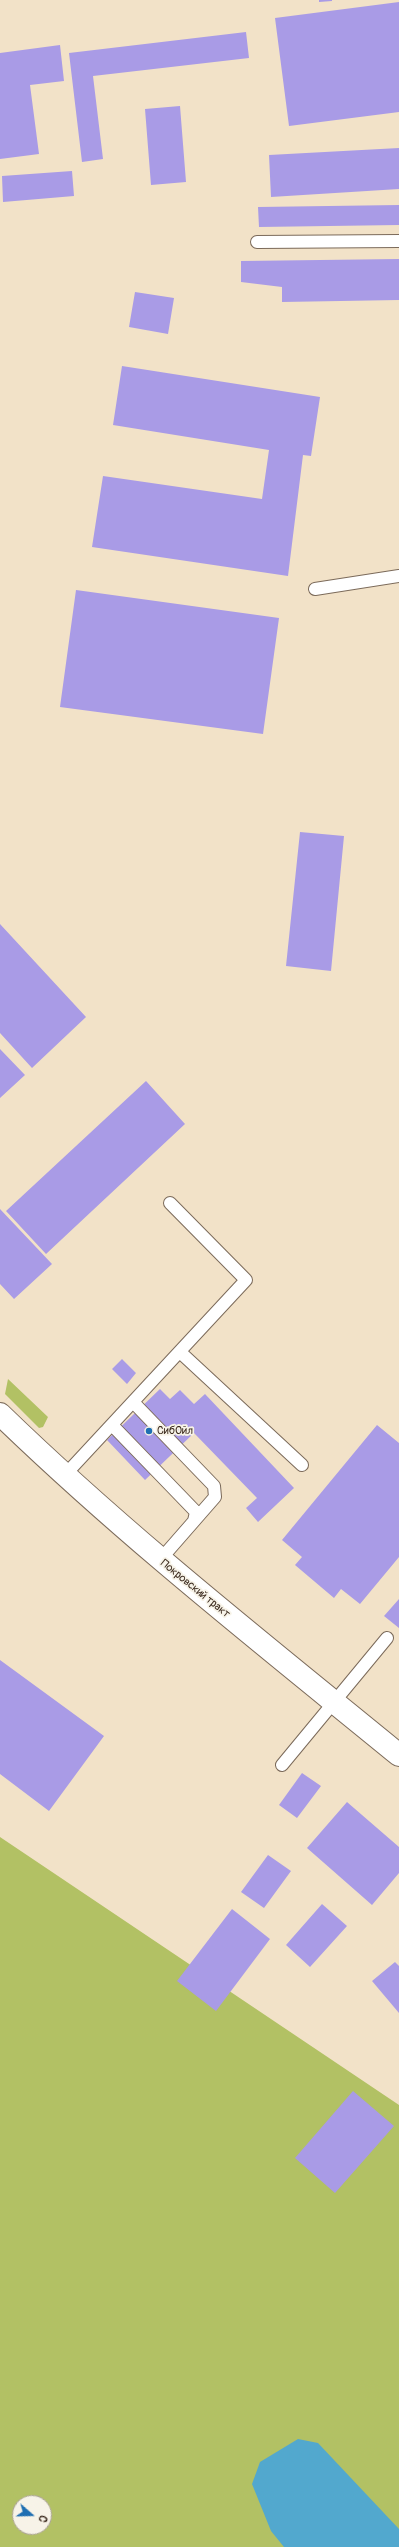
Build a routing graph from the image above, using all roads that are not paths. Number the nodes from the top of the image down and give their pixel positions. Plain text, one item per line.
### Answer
1 (399, 241) edge
2 (257, 242) dead end
3 (399, 576) edge
4 (315, 589) dead end
5 (170, 1203) dead end
6 (180, 1352) junction
7 (133, 1402) junction
8 (0, 1414) edge
9 (112, 1424) junction
10 (302, 1465) dead end
11 (64, 1476) junction
12 (194, 1521) junction
13 (160, 1560) junction
14 (387, 1638) dead end
15 (334, 1702) junction
16 (399, 1754) edge
17 (282, 1765) dead end

1 - 2 lane
3 - 4 lane
5 - 6 lane
6 - 7 lane
6 - 10 lane
7 - 9 lane
7 - 12 lane
8 - 11 main road, Покровский тракт
9 - 11 lane
9 - 12 lane
11 - 13 main road, Покровский тракт
12 - 13 lane
13 - 15 main road, Покровский тракт
14 - 15 lane
15 - 16 main road, Покровский тракт
15 - 17 lane

